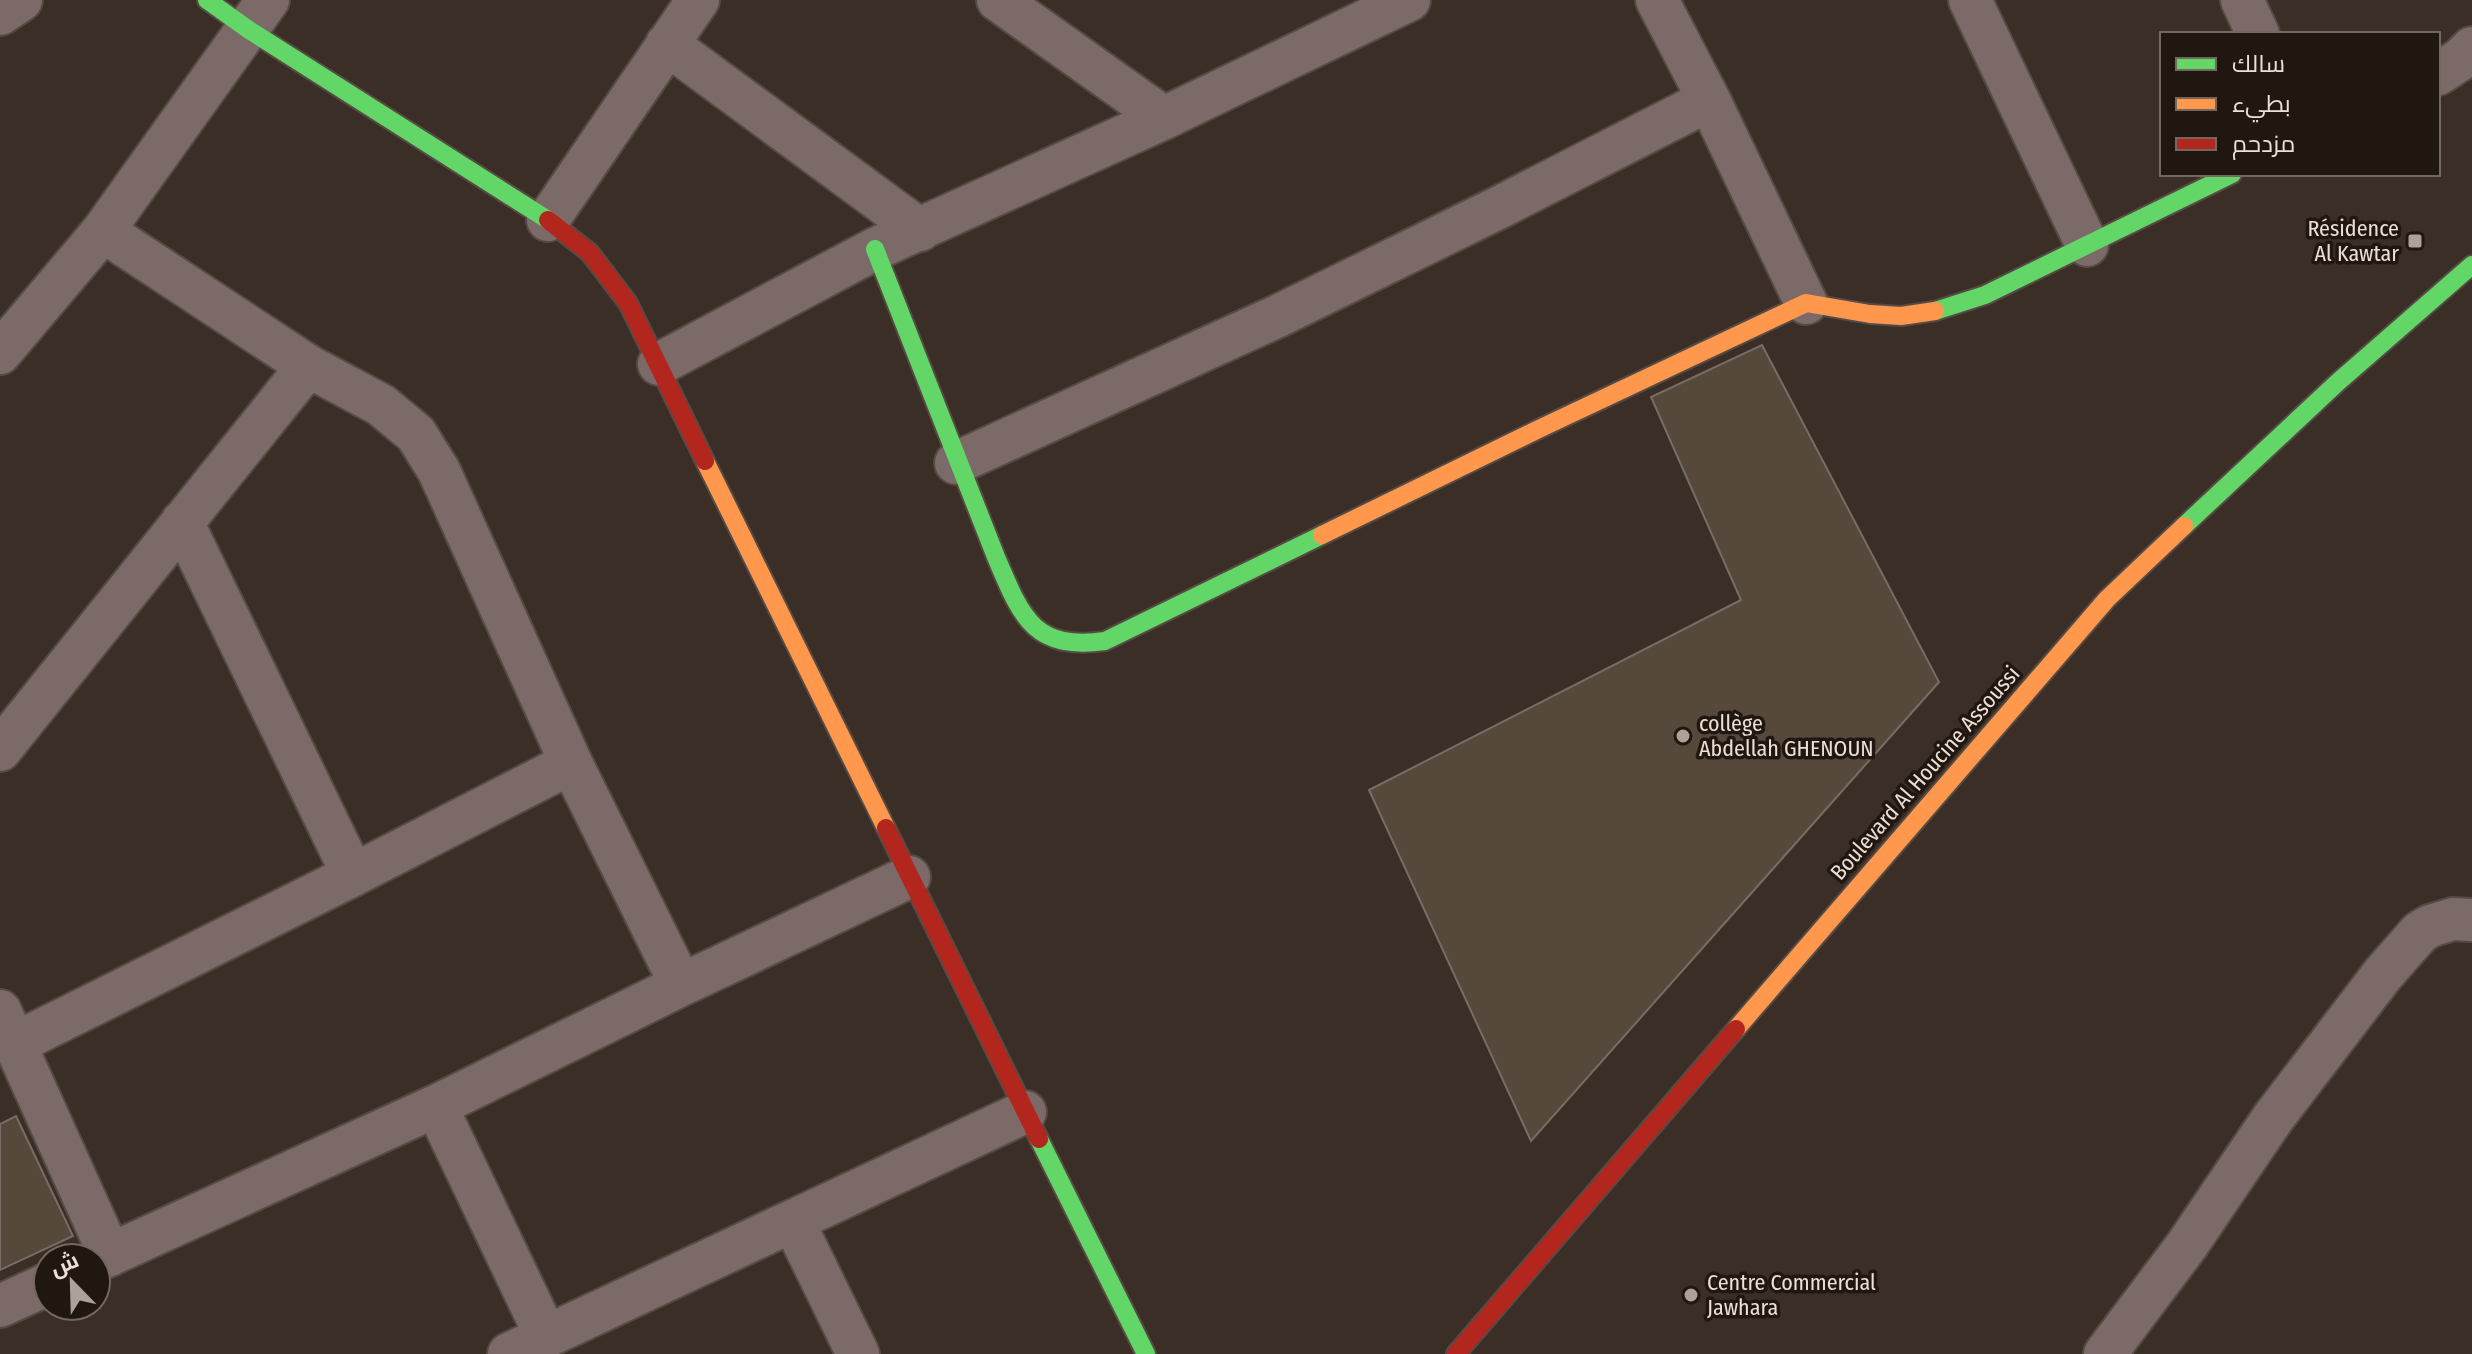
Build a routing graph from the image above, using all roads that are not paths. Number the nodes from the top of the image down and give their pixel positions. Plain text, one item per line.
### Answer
1 (21, 0) edge
2 (207, 0) edge
3 (698, 0) edge
4 (998, 0) edge
5 (1657, 0) edge
6 (1970, 0) edge
7 (2242, 0) edge
8 (1404, 1) edge
9 (0, 14) edge
10 (258, 15) edge
11 (2257, 32) edge
12 (667, 44) junction
13 (2472, 48) edge
14 (2440, 73) edge
15 (1709, 100) junction
16 (1164, 118) junction
17 (2228, 176) edge
18 (548, 220) junction
19 (920, 230) junction
20 (103, 231) junction
21 (2087, 245) junction
22 (875, 249) junction
23 (2472, 265) edge
24 (1806, 303) junction
25 (0, 353) edge
26 (659, 364) junction
27 (308, 366) junction
28 (956, 463) junction
29 (182, 522) junction
30 (0, 750) edge
31 (571, 763) junction
32 (353, 875) junction
33 (909, 877) junction
34 (2472, 920) edge
35 (681, 985) junction
36 (7, 1028) edge
37 (436, 1106) junction
38 (1025, 1112) junction
39 (793, 1221) junction
40 (96, 1242) edge
41 (112, 1254) edge
42 (32, 1291) edge
43 (0, 1306) edge
44 (570, 1338) edge
45 (509, 1354) edge
46 (858, 1354) edge
47 (1146, 1354) edge
48 (1456, 1354) edge
49 (2105, 1354) edge

1 - 9 street
2 - 10 street
3 - 12 street
4 - 16 street
5 - 15 street
6 - 21 street
7 - 11 street
8 - 16 street
10 - 18 street
10 - 20 street
12 - 18 street
12 - 19 street
13 - 14 street
15 - 24 street
15 - 28 street
16 - 19 street
17 - 21 street
18 - 26 street
19 - 22 street
20 - 25 street
20 - 27 street
21 - 24 street
22 - 26 street
22 - 28 street
23 - 48 street, Boulevard Al Houcine Assoussi
24 - 28 street
26 - 33 street
27 - 29 street
27 - 31 street
29 - 30 street
29 - 32 street
31 - 32 street
31 - 35 street
32 - 36 street
33 - 35 street
33 - 38 street
34 - 49 street
35 - 37 street
36 - 40 street
37 - 41 street
37 - 44 street
38 - 39 street
38 - 47 street
39 - 44 street
39 - 46 street
42 - 43 street
44 - 45 street

